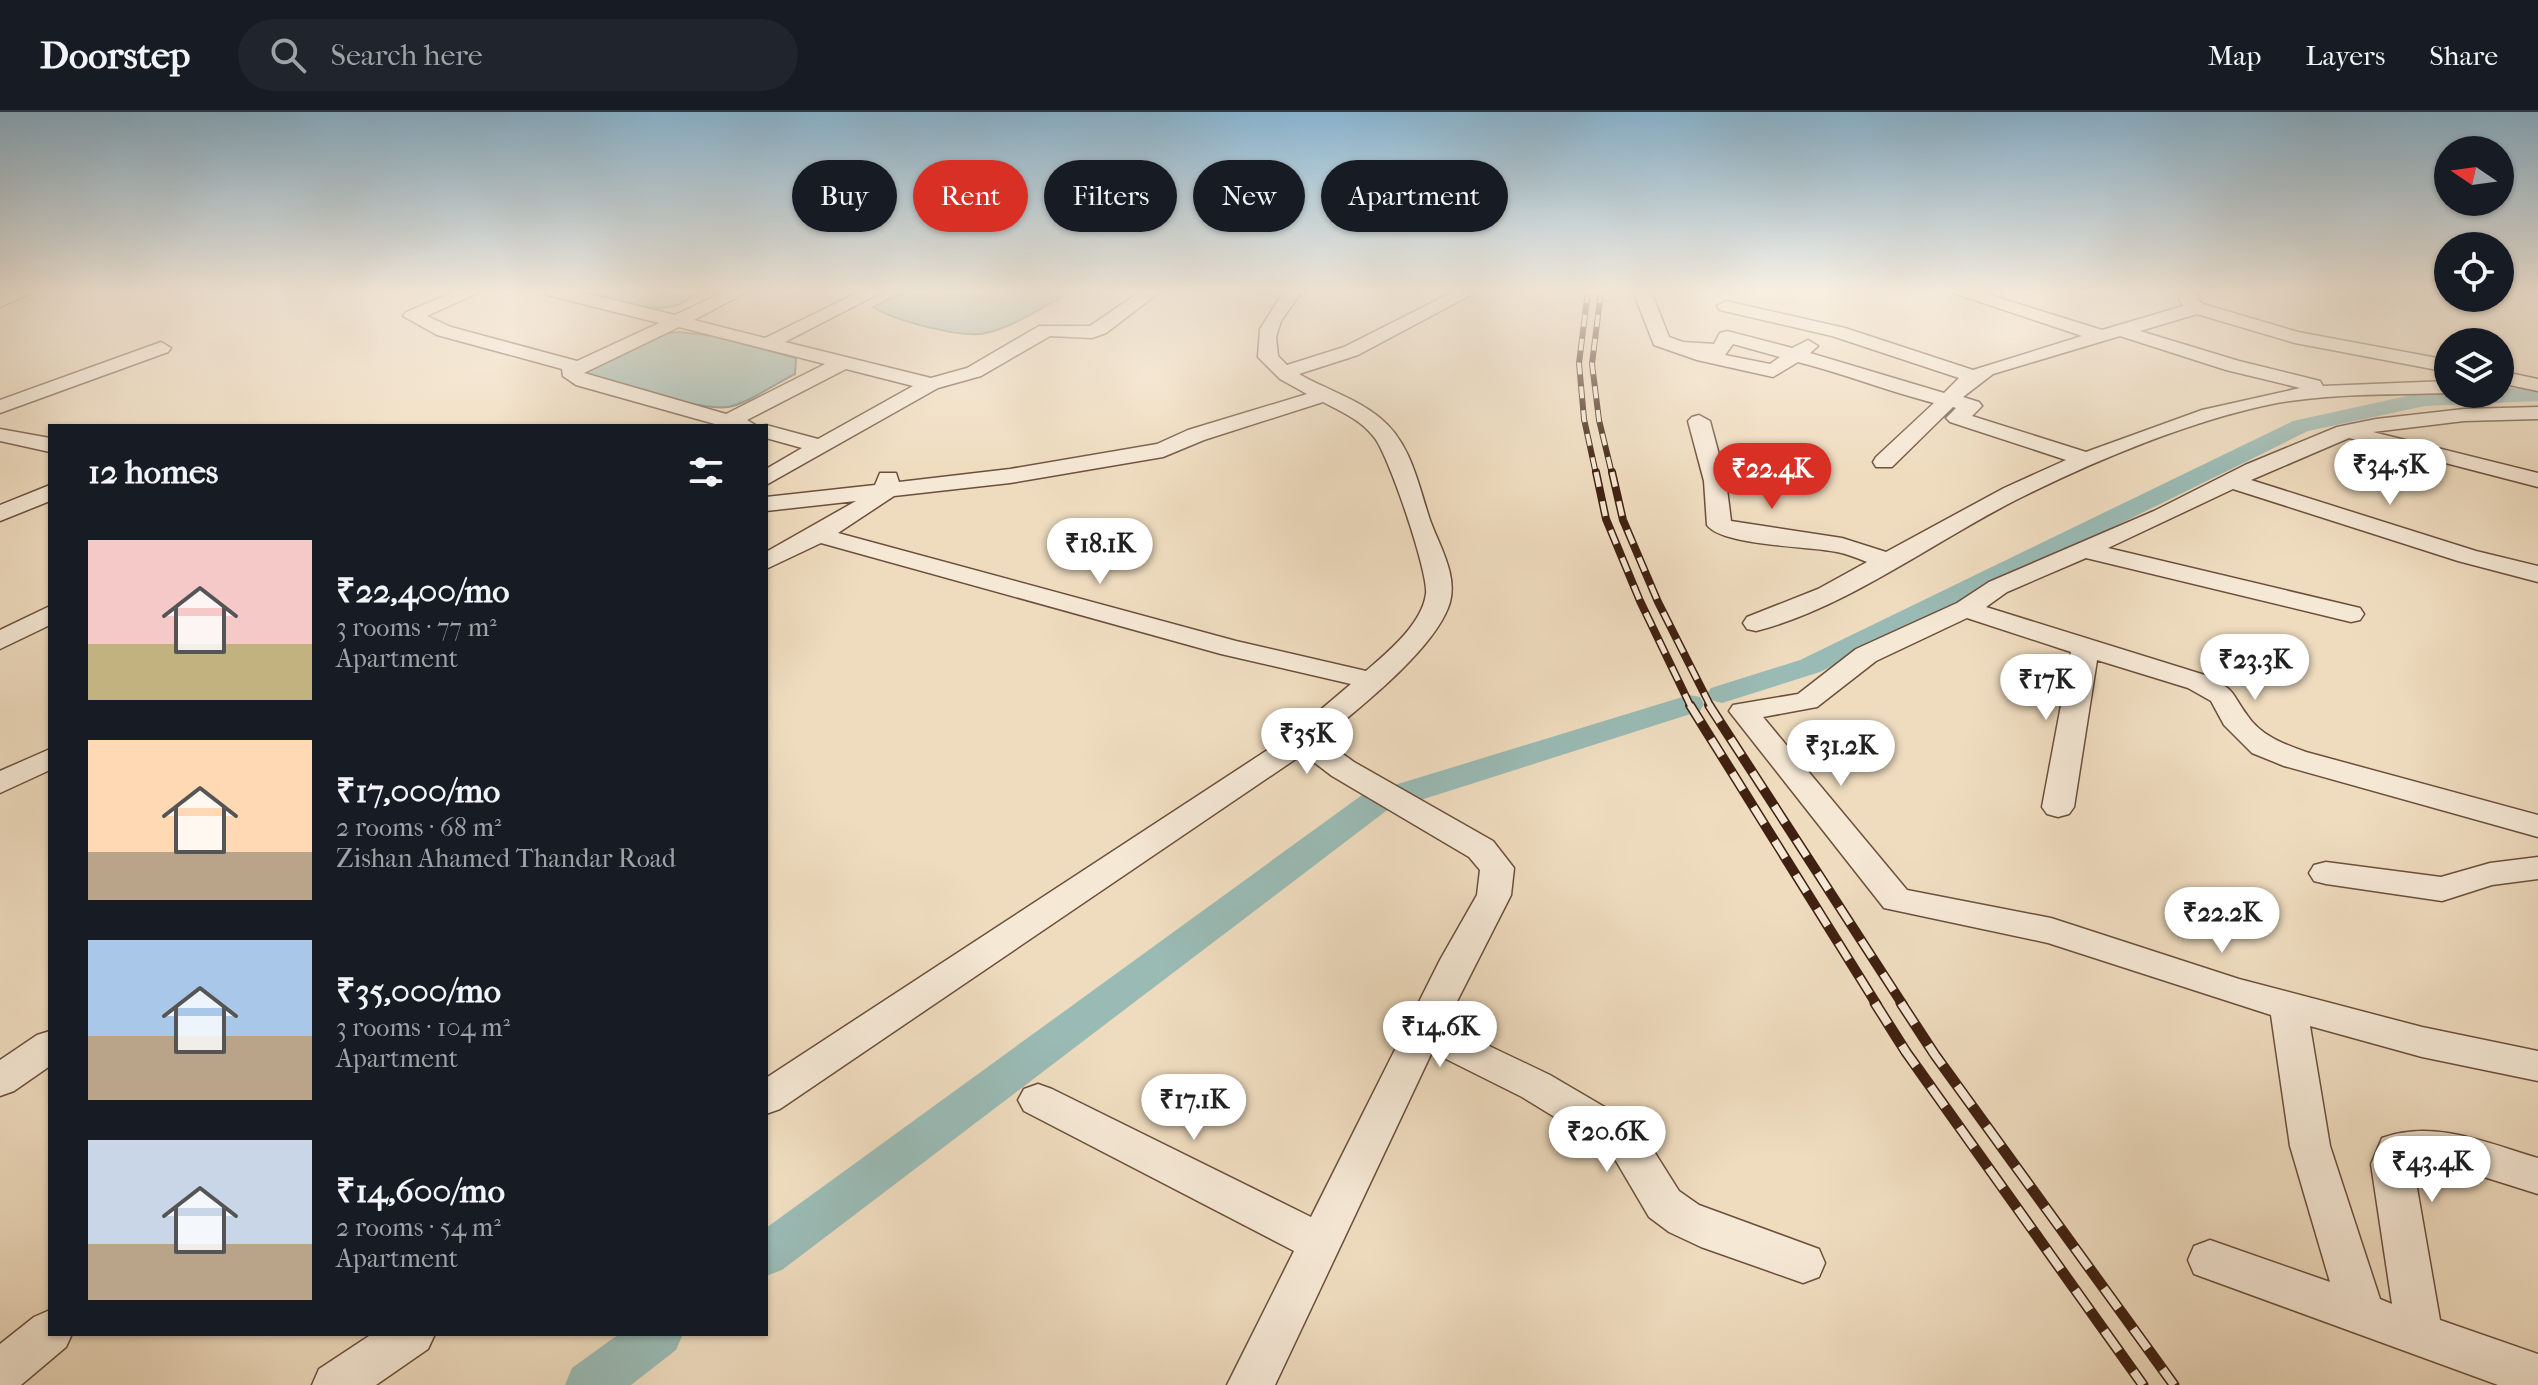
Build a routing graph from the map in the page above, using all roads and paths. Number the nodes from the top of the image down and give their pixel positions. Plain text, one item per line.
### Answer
1 (154, 350) edge
2 (516, 350) edge
3 (613, 350) edge
4 (796, 350) edge
5 (1011, 350) edge
6 (1267, 350) edge
7 (1352, 350) edge
8 (1691, 350) edge
9 (1802, 350) edge
10 (1894, 350) edge
11 (2056, 350) edge
12 (2175, 350) edge
13 (2366, 350) edge
14 (1797, 355) junction
15 (842, 363) junction
16 (2434, 363) edge
17 (577, 367) junction
18 (1284, 372) junction
19 (1975, 377) junction
20 (2514, 380) edge
21 (931, 384) junction
22 (2538, 386) edge
23 (2434, 387) edge
24 (2514, 387) edge
25 (2334, 391) junction
26 (1326, 395) junction
27 (1948, 400) junction
28 (0, 407) edge
29 (2538, 413) edge
30 (1699, 421) dead end
31 (0, 422) edge
32 (737, 424) edge
33 (48, 431) edge
34 (768, 432) edge
35 (2345, 432) junction
36 (0, 435) edge
37 (48, 445) edge
38 (822, 447) junction
39 (2086, 459) junction
40 (1884, 462) dead end
41 (768, 477) edge
42 (2538, 480) edge
43 (2230, 481) junction
44 (887, 485) junction
45 (768, 489) edge
46 (48, 493) edge
47 (768, 504) edge
48 (0, 514) edge
49 (818, 535) junction
50 (2083, 550) junction
51 (768, 561) edge
52 (1889, 561) junction
53 (2538, 574) edge
54 (1966, 609) junction
55 (2351, 614) dead end
56 (48, 615) edge
57 (1756, 623) dead end
58 (0, 641) edge
59 (2086, 646) junction
60 (1373, 681) junction
61 (1303, 740) junction
62 (48, 759) edge
63 (0, 783) edge
64 (2058, 807) dead end
65 (2538, 826) edge
66 (2538, 868) edge
67 (2326, 873) dead end
68 (2288, 1006) junction
69 (1424, 1032) junction
70 (48, 1047) edge
71 (2538, 1066) edge
72 (0, 1080) edge
73 (768, 1097) edge
74 (1038, 1100) dead end
75 (2538, 1176) edge
76 (1321, 1243) junction
77 (2210, 1260) dead end
78 (1803, 1263) dead end
79 (2362, 1314) junction
80 (48, 1334) edge
81 (2420, 1335) junction
82 (409, 1336) edge
83 (0, 1373) edge
84 (2538, 1377) edge
85 (336, 1385) edge
86 (1251, 1385) edge

1 - 28 street
2 - 17 street
3 - 17 street
4 - 15 street
5 - 21 street
6 - 18 street
7 - 18 street
8 - 14 street
9 - 14 street
10 - 19 street
11 - 19 street
12 - 25 street
13 - 16 street
14 - 27 street
15 - 21 street
15 - 32 street
17 - 32 street
18 - 26 street
19 - 27 street
20 - 22 street
21 - 38 street
22 - 24 street
23 - 25 street
25 - 39 street
26 - 44 street
26 - 60 street
27 - 39 street
27 - 40 street
29 - 35 street
30 - 52 street
31 - 33 street
34 - 38 street
35 - 42 street
35 - 43 street
36 - 37 street
38 - 41 street
39 - 52 street
43 - 50 street
43 - 53 street
44 - 45 street
44 - 47 street
44 - 49 street
46 - 48 street
49 - 51 street
49 - 60 street
50 - 54 street
50 - 55 street
52 - 57 street
54 - 59 street
54 - 68 street
56 - 58 street
59 - 64 street
59 - 65 street
60 - 61 street
61 - 69 street
61 - 73 street
62 - 63 street
66 - 67 street
68 - 71 street
68 - 79 street
69 - 76 street
69 - 78 street
70 - 72 street
74 - 76 street
75 - 81 street
76 - 86 street
77 - 79 street
79 - 81 street
80 - 83 street
81 - 84 street
82 - 85 street

